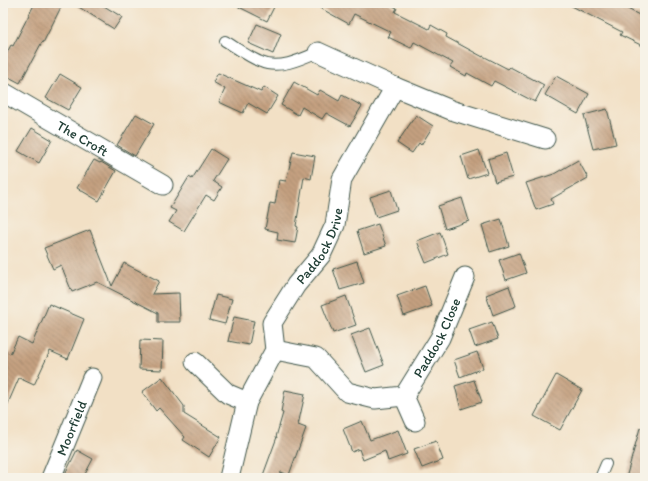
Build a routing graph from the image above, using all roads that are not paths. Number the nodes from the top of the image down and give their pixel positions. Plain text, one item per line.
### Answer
1 (225, 41) dead end
2 (318, 52) joint
3 (395, 87) junction
4 (3, 92) edge
5 (545, 139) dead end
6 (163, 185) dead end
7 (465, 277) dead end
8 (275, 350) junction
9 (195, 362) dead end
10 (92, 378) dead end
11 (404, 396) junction
12 (247, 402) junction
13 (415, 421) dead end
14 (606, 464) dead end
15 (51, 478) edge
16 (229, 478) edge
17 (600, 478) edge

1 - 2 lane
2 - 3 street
3 - 5 street
3 - 8 street, Paddock Drive
4 - 6 street, The Croft
7 - 11 street, Paddock Close
8 - 11 street
8 - 12 street
9 - 12 street
10 - 15 street, Moorfield
11 - 13 street
12 - 16 street
14 - 17 lane

